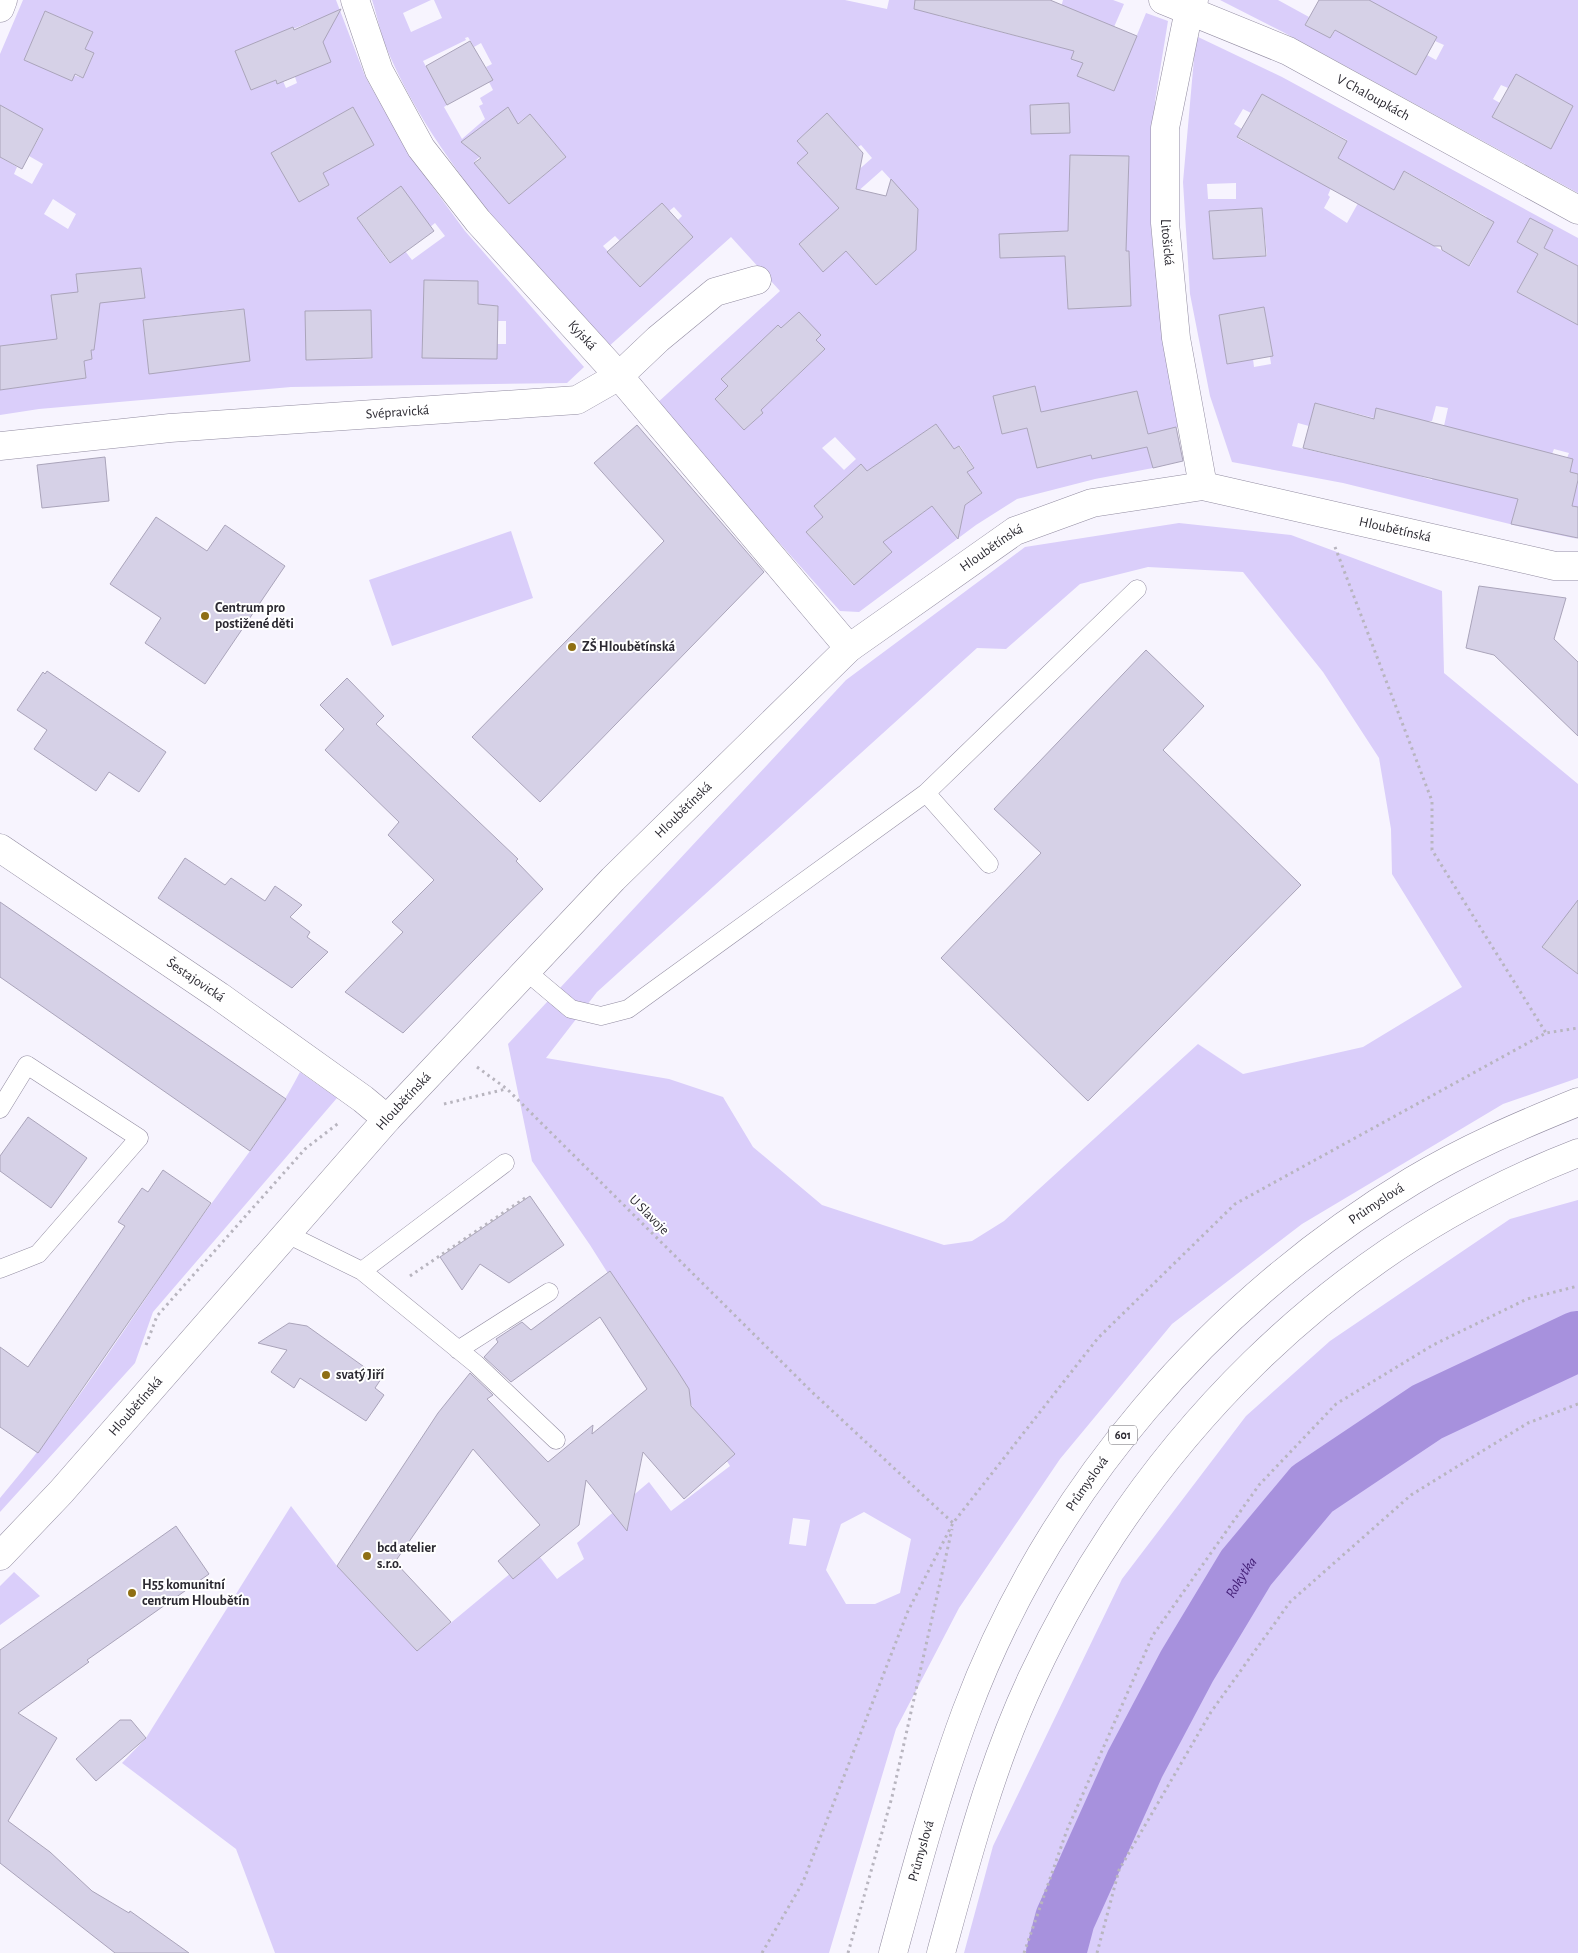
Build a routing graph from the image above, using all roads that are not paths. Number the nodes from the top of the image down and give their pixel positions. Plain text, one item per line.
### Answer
1 (4, 0) edge
2 (356, 0) edge
3 (1163, 0) edge
4 (1192, 5) edge
5 (0, 8) edge
6 (1578, 210) edge
7 (757, 280) dead end
8 (619, 376) junction
9 (0, 446) edge
10 (1203, 486) junction
11 (1578, 566) edge
12 (1137, 589) dead end
13 (849, 648) junction
14 (926, 792) junction
15 (0, 848) edge
16 (989, 864) dead end
17 (527, 972) junction
18 (1578, 1102) edge
19 (0, 1109) edge
20 (387, 1119) junction
21 (1578, 1153) edge
22 (505, 1163) dead end
23 (287, 1234) junction
24 (0, 1269) edge
25 (362, 1271) junction
26 (549, 1292) dead end
27 (458, 1350) junction
28 (556, 1440) dead end
29 (0, 1556) edge
30 (892, 1953) edge
31 (941, 1953) edge

1 - 5 street
2 - 8 street, Kyjská
3 - 4 street, V Chaloupkách
4 - 6 street, V Chaloupkách
4 - 10 street, Litošická
7 - 8 street, Svépravická
8 - 9 street, Svépravická
8 - 13 street, Kyjská
10 - 11 street, Hloubětínská
10 - 13 street, Hloubětínská
12 - 14 lane
13 - 17 street, Hloubětínská
14 - 16 lane
14 - 17 lane
15 - 20 street, Šestajovická
17 - 20 street, Hloubětínská
18 - 30 street, Průmyslová / 601
19 - 24 lane
20 - 23 street, Hloubětínská
21 - 31 street
22 - 25 lane
23 - 25 lane
23 - 29 street, Hloubětínská
25 - 27 lane
26 - 27 lane
27 - 28 lane

